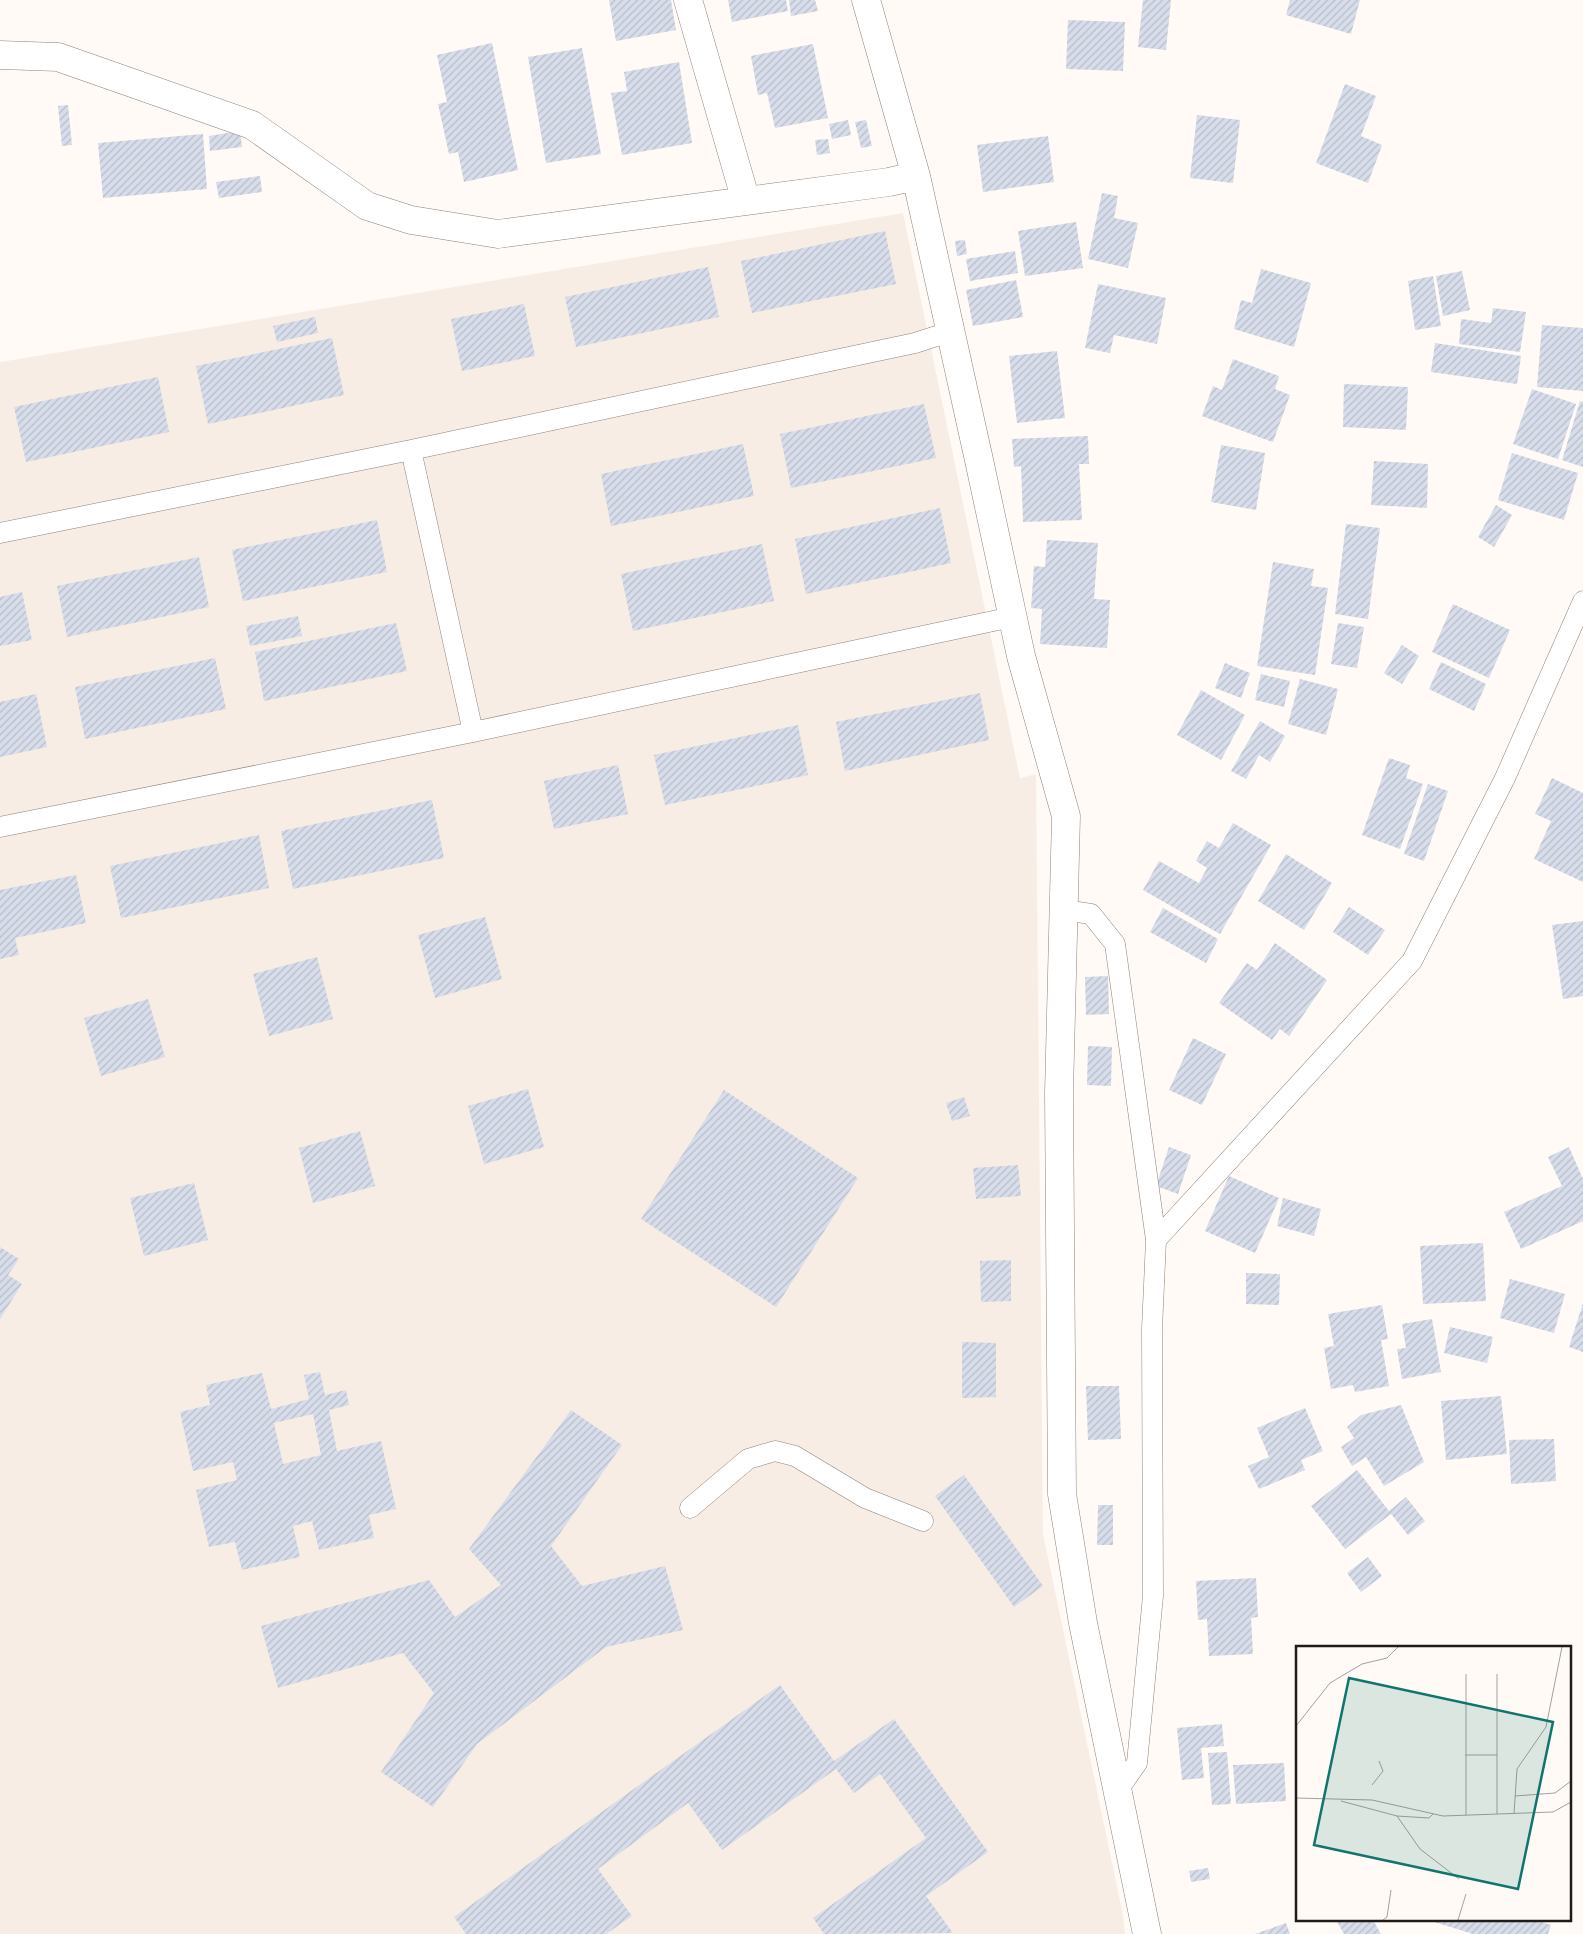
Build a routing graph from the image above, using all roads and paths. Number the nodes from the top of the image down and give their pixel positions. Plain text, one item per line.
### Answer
1 (688, 0) edge
2 (866, 0) edge
3 (0, 56) edge
4 (916, 176) junction
5 (746, 201) junction
6 (949, 332) junction
7 (410, 450) junction
8 (0, 533) edge
9 (1583, 602) edge
10 (1012, 617) junction
11 (473, 732) junction
12 (0, 827) edge
13 (1064, 910) junction
14 (1156, 1240) junction
15 (690, 1508) dead end
16 (924, 1521) dead end
17 (1118, 1790) junction
18 (1147, 1934) edge

1 - 5 street
2 - 4 street
3 - 5 street
4 - 5 street
4 - 6 street
6 - 7 lane
6 - 10 street
7 - 8 lane
7 - 11 lane
9 - 14 lane
10 - 11 lane
10 - 13 street
11 - 12 lane
13 - 14 lane
13 - 17 street
14 - 17 lane
15 - 16 lane
17 - 18 street

